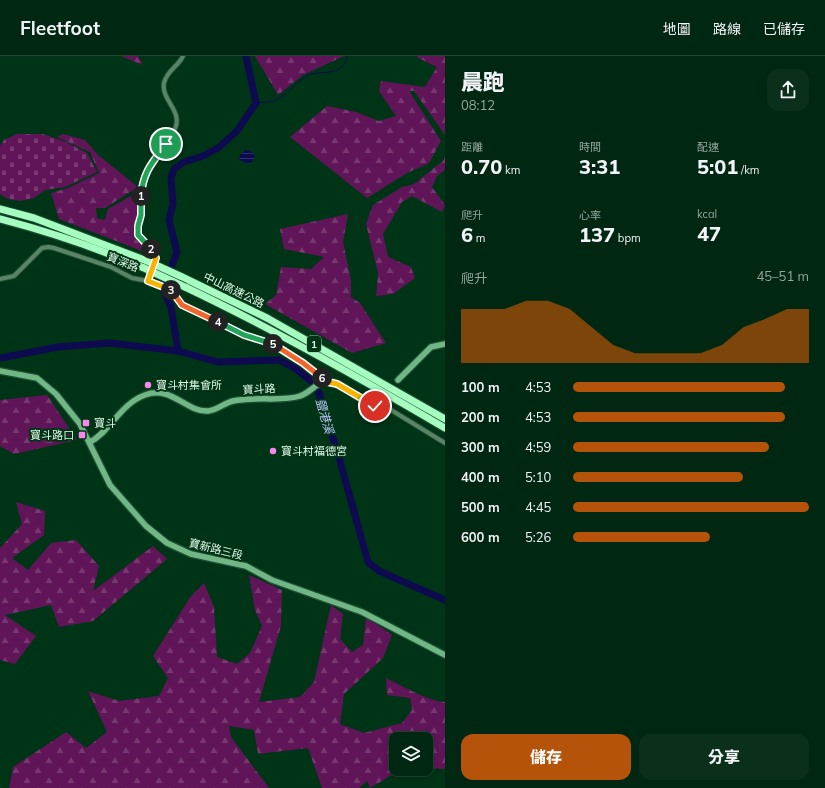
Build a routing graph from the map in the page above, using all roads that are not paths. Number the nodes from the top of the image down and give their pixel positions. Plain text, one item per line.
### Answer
1 (183, 56) edge
2 (0, 209) edge
3 (0, 219) edge
4 (0, 279) edge
5 (148, 281) junction
6 (445, 344) edge
7 (0, 372) edge
8 (398, 380) tunnel mouth
9 (323, 381) junction
10 (383, 406) joint
11 (445, 419) edge
12 (445, 428) edge
13 (90, 442) junction
14 (445, 443) edge
15 (445, 654) edge

1 - 5 street
2 - 11 highway, 中山高速公路 / 1, bridge
3 - 12 highway, 中山高速公路 / 1, bridge
4 - 5 street, 寶深路
5 - 9 street, 寶深路
6 - 8 street
7 - 13 street, 寶新路三段
9 - 10 street, 寶深路
9 - 13 street, 寶斗路
10 - 14 street, 寶深路
13 - 15 street, 寶新路三段

